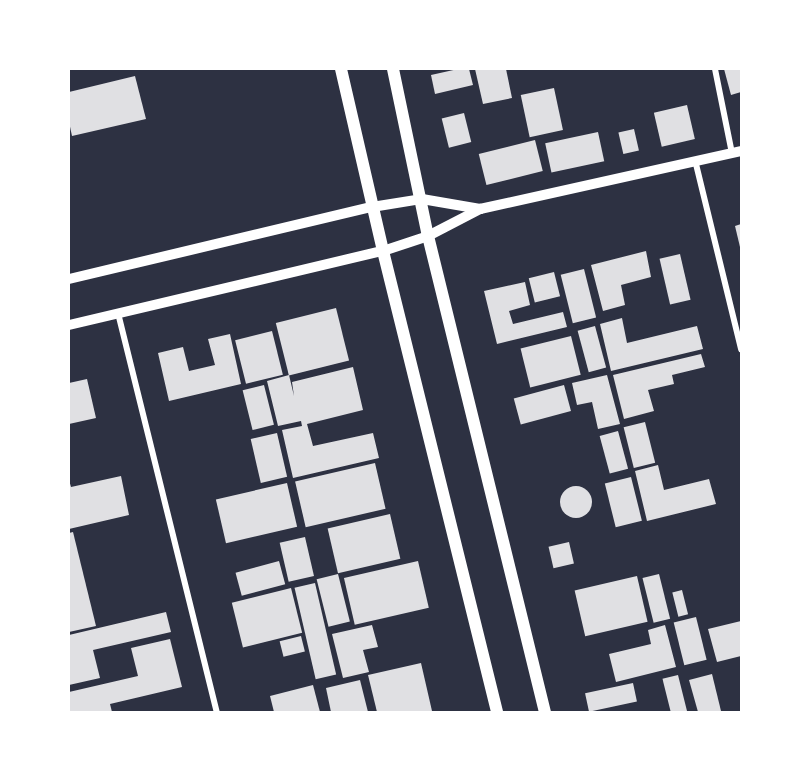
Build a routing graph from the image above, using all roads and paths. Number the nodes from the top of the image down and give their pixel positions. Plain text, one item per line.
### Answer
1 (341, 69) edge
2 (393, 69) edge
3 (715, 69) edge
4 (737, 152) edge
5 (695, 160) junction
6 (422, 199) junction
7 (372, 207) junction
8 (480, 209) junction
9 (428, 236) junction
10 (383, 251) junction
11 (69, 279) edge
12 (118, 313) junction
13 (69, 325) edge
14 (741, 349) edge
15 (217, 712) edge
16 (497, 712) edge
17 (545, 712) edge

1 - 7 main road
2 - 6 main road
3 - 4 street
4 - 5 street
5 - 8 street
5 - 14 street
6 - 7 street
6 - 8 street
6 - 9 main road
7 - 10 main road
7 - 11 street
8 - 9 street
9 - 10 street
9 - 17 main road
10 - 12 street
10 - 16 main road
12 - 13 street
12 - 15 street

